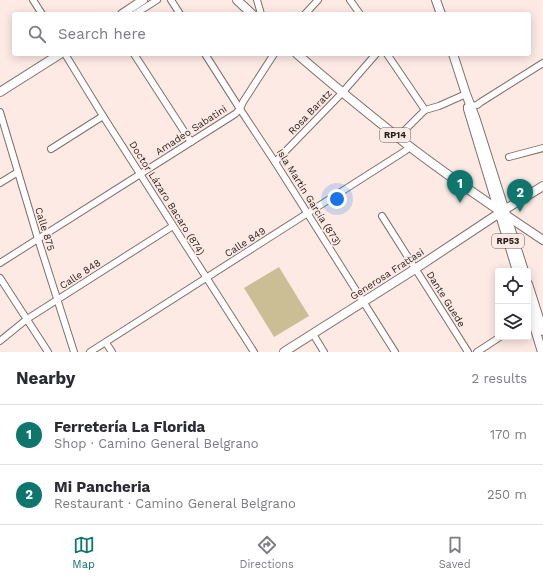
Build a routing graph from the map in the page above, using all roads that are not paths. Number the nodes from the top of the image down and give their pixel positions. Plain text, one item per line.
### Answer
1 (33, 0) edge
2 (157, 0) edge
3 (171, 0) edge
4 (237, 0) edge
5 (257, 0) edge
6 (318, 0) edge
7 (350, 0) edge
8 (436, 0) edge
9 (140, 1) edge
10 (41, 12) edge
11 (125, 12) edge
12 (138, 12) edge
13 (179, 12) edge
14 (250, 12) edge
15 (260, 12) edge
16 (307, 12) edge
17 (359, 12) edge
18 (440, 12) edge
19 (57, 56) edge
20 (66, 56) edge
21 (135, 56) edge
22 (206, 56) edge
23 (273, 56) edge
24 (299, 56) edge
25 (374, 56) edge
26 (388, 56) edge
27 (454, 56) edge
28 (543, 63) edge
29 (0, 92) edge
30 (342, 93) junction
31 (466, 94) junction
32 (469, 107) junction
33 (240, 109) junction
34 (425, 110) junction
35 (0, 112) edge
36 (103, 116) junction
37 (398, 137) junction
38 (191, 142) junction
39 (410, 147) junction
40 (543, 148) edge
41 (52, 149) dead end
42 (509, 157) dead end
43 (276, 162) junction
44 (18, 172) junction
45 (140, 174) junction
46 (0, 183) edge
47 (543, 186) edge
48 (502, 212) junction
49 (308, 214) junction
50 (382, 216) dead end
51 (173, 226) junction
52 (38, 240) junction
53 (543, 240) edge
54 (0, 263) edge
55 (516, 268) edge
56 (523, 268) edge
57 (415, 269) junction
58 (0, 278) edge
59 (206, 279) junction
60 (531, 293) edge
61 (57, 300) junction
62 (363, 302) junction
63 (27, 319) junction
64 (531, 321) edge
65 (543, 331) edge
66 (312, 334) junction
67 (0, 340) edge
68 (495, 340) edge
69 (106, 343) junction
70 (48, 352) edge
71 (74, 352) edge
72 (90, 352) edge
73 (112, 352) edge
74 (254, 352) edge
75 (284, 352) edge
76 (324, 352) edge
77 (395, 352) edge
78 (468, 352) edge
79 (477, 352) edge
80 (542, 352) edge

1 - 10 street
2 - 12 street
3 - 13 street
4 - 14 main road
5 - 15 street
6 - 16 street
7 - 17 street
8 - 18 main road
9 - 11 main road
19 - 29 main road
20 - 36 street, Doctor Lázaro Bacaro (874)
21 - 38 street
22 - 33 street, Isla Martín García (873)
23 - 33 street, Amadeo Sabatini
24 - 30 main road, RP14
25 - 30 street, Rosa Baratz
26 - 34 street
27 - 31 main road
28 - 32 street
30 - 37 main road, RP14
30 - 43 street, Rosa Baratz
31 - 32 main road
31 - 34 street
32 - 48 main road
33 - 38 street, Amadeo Sabatini
33 - 43 street, Isla Martín García (873)
34 - 37 street
35 - 44 street, Calle 875
36 - 41 street
36 - 45 street, Doctor Lázaro Bacaro (874)
37 - 39 main road, RP14
38 - 45 street, Amadeo Sabatini
39 - 48 main road, RP14
39 - 49 street, Calle 849
40 - 42 street
43 - 49 street, Isla Martín García (873)
44 - 46 street
44 - 52 street, Calle 875
45 - 51 street, Doctor Lázaro Bacaro (874)
45 - 52 street, Amadeo Sabatini
47 - 48 main road, Generosa Frattasi
48 - 53 main road, RP14
48 - 55 main road, RP53
48 - 56 main road, RP53
48 - 57 main road, Generosa Frattasi
49 - 59 street, Calle 849
49 - 62 street, Isla Martín García (873)
50 - 57 street, Dante Guede
51 - 59 street, Doctor Lázaro Bacaro (874)
51 - 61 street, Calle 848
52 - 54 street, Amadeo Sabatini
52 - 61 street, Calle 875
57 - 62 main road, Generosa Frattasi
57 - 78 street, Dante Guede
58 - 63 street
59 - 69 street, Calle 849
59 - 74 street, Doctor Lázaro Bacaro (874)
60 - 65 main road
61 - 63 street, Calle 848
61 - 71 street, Calle 875
62 - 66 main road, Generosa Frattasi
62 - 77 street, Isla Martín García (873)
63 - 67 street, Calle 848
63 - 70 street
64 - 80 main road
66 - 75 main road, Generosa Frattasi
66 - 76 street
68 - 79 street
69 - 72 street, Calle 849
69 - 73 street

